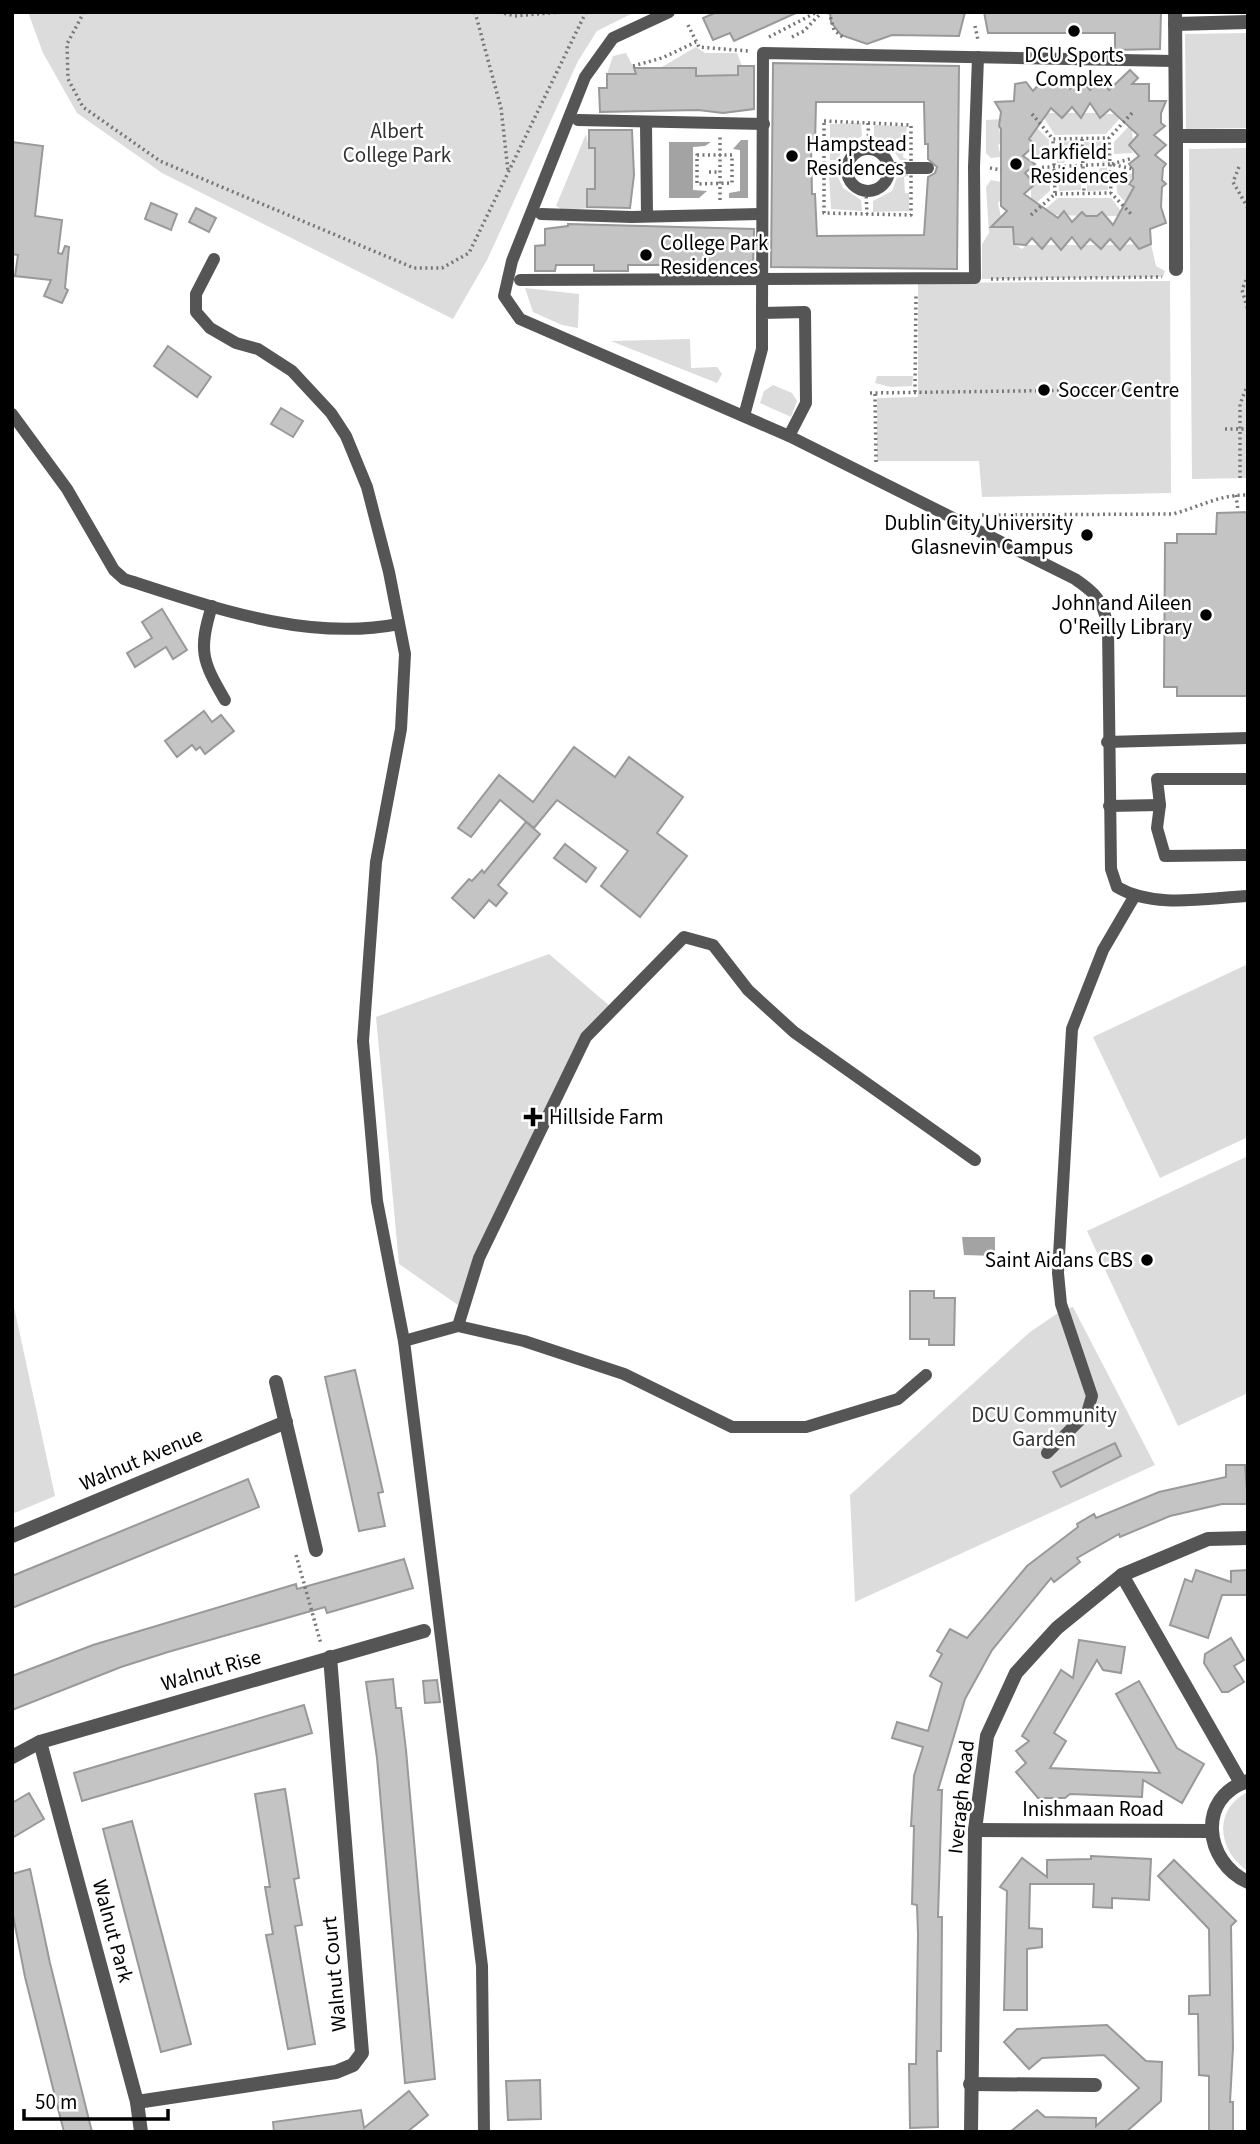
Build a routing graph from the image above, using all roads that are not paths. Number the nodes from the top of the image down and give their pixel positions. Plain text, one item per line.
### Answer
1 (669, 12) edge
2 (1175, 18) edge
3 (1248, 22) edge
4 (978, 57) junction
5 (1174, 61) junction
6 (578, 120) dead end
7 (646, 124) junction
8 (764, 124) junction
9 (1176, 136) junction
10 (1248, 136) edge
11 (958, 167) dead end
12 (974, 167) junction
13 (889, 168) junction
14 (928, 168) dead end
15 (541, 214) dead end
16 (760, 214) junction
17 (647, 216) junction
18 (214, 258) dead end
19 (1173, 273) road end
20 (520, 280) dead end
21 (763, 280) junction
22 (762, 313) junction
23 (12, 414) edge
24 (744, 416) junction
25 (789, 436) junction
26 (212, 606) junction
27 (400, 624) junction
28 (225, 700) dead end
29 (1248, 738) edge
30 (1107, 741) junction
31 (1248, 779) edge
32 (1160, 804) junction
33 (1109, 806) junction
34 (1248, 855) edge
35 (1135, 897) junction
36 (1248, 897) edge
37 (975, 1160) dead end
38 (458, 1326) junction
39 (404, 1341) junction
40 (926, 1376) dead end
41 (276, 1382) dead end
42 (286, 1422) junction
43 (1047, 1453) dead end
44 (12, 1536) edge
45 (1248, 1538) edge
46 (316, 1550) dead end
47 (1122, 1575) junction
48 (424, 1631) dead end
49 (330, 1657) junction
50 (40, 1742) junction
51 (12, 1757) edge
52 (1244, 1782) edge
53 (975, 1830) junction
54 (1211, 1830) junction
55 (1248, 1882) edge
56 (970, 2084) junction
57 (1095, 2085) dead end
58 (136, 2102) junction
59 (141, 2132) edge
60 (484, 2132) edge
61 (971, 2132) edge

1 - 24 lane
2 - 3 street
2 - 5 street
4 - 5 lane
4 - 8 lane
4 - 12 lane
5 - 9 street
6 - 7 lane
7 - 8 lane
7 - 17 lane
8 - 16 lane
9 - 10 street
9 - 19 street
11 - 12 lane
12 - 21 lane
13 - 13 lane
13 - 14 lane
15 - 17 lane
16 - 17 lane
16 - 21 lane
18 - 27 lane
20 - 21 lane
21 - 22 lane
22 - 24 lane
22 - 25 lane
23 - 26 lane
24 - 25 lane
25 - 30 lane
26 - 27 lane
26 - 28 lane
27 - 39 lane
29 - 30 lane
30 - 33 lane
31 - 32 lane
32 - 33 lane
32 - 34 lane
33 - 35 lane
35 - 36 lane
35 - 43 lane
37 - 38 lane
38 - 39 lane
38 - 40 lane
39 - 60 lane
41 - 42 street
42 - 44 street, Walnut Avenue
42 - 46 street
45 - 47 street, Iveragh Road
47 - 52 street
47 - 53 street, Iveragh Road
48 - 49 street, Walnut Rise
49 - 50 street, Walnut Rise
49 - 58 street, Walnut Court
50 - 51 street, Walnut Rise
50 - 58 street, Walnut Park
52 - 54 street
53 - 54 street, Inishmaan Road
53 - 56 street, Iveragh Road
54 - 55 street
56 - 57 street
56 - 61 street, Iveragh Road
58 - 59 street, Walnut Park

